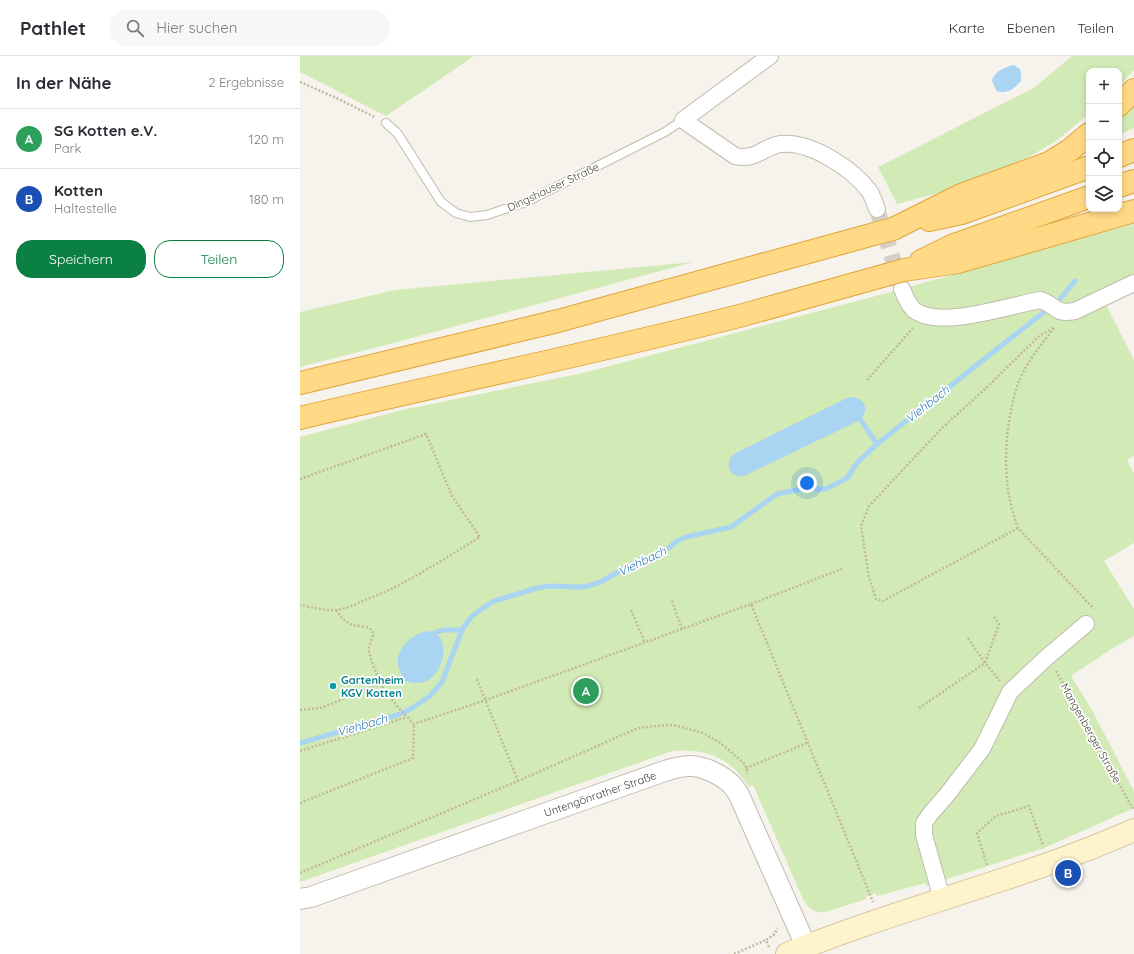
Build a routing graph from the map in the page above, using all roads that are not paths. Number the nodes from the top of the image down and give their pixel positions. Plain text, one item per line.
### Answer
1 (770, 56) edge
2 (1134, 90) edge
3 (1120, 104) edge
4 (683, 120) junction
5 (386, 123) road end
6 (1086, 137) edge
7 (1134, 150) edge
8 (1122, 155) edge
9 (1086, 168) edge
10 (1134, 181) edge
11 (1122, 185) edge
12 (1086, 198) edge
13 (877, 209) tunnel mouth
14 (1134, 211) edge
15 (884, 232) junction
16 (897, 278) junction
17 (1134, 283) edge
18 (300, 383) edge
19 (300, 418) edge
20 (1086, 624) road end
21 (1134, 815) edge
22 (300, 899) edge
23 (942, 899) junction
24 (796, 950) edge

1 - 4 street, Dingshauser Straße
2 - 3 highway
4 - 5 lane, Dingshauser Straße
4 - 13 street
6 - 15 highway
7 - 8 highway
9 - 15 highway
10 - 11 highway
12 - 16 highway
14 - 16 highway
15 - 18 highway
16 - 17 street
16 - 19 highway
20 - 23 street
21 - 23 main road
22 - 24 street, Untengönrather Straße
23 - 24 main road

